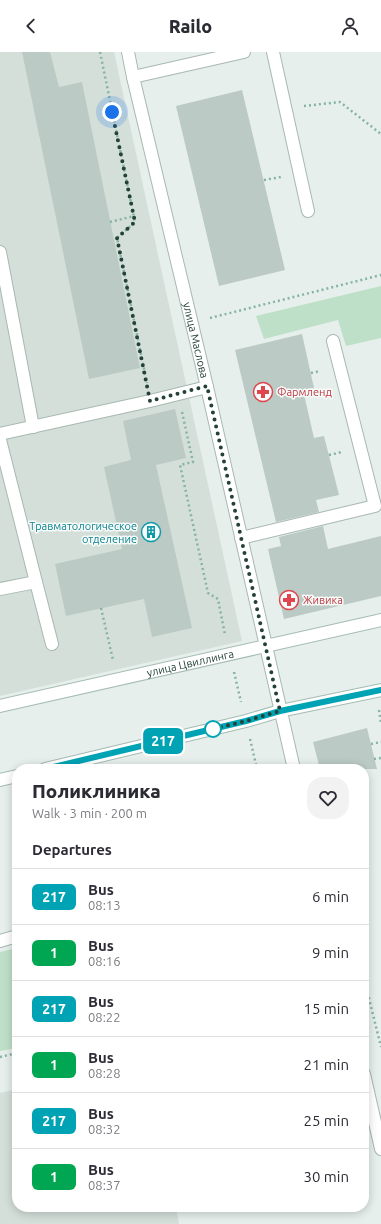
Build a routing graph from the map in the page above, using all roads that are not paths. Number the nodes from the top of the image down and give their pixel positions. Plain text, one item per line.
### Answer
1 (128, 52) edge
2 (244, 52) edge
3 (273, 52) edge
4 (133, 77) junction
5 (308, 211) dead end
6 (0, 252) edge
7 (333, 341) dead end
8 (207, 386) junction
9 (33, 427) junction
10 (0, 434) edge
11 (0, 440) edge
12 (378, 506) edge
13 (241, 538) junction
14 (36, 582) junction
15 (0, 589) edge
16 (381, 620) edge
17 (52, 644) dead end
18 (266, 645) junction
19 (381, 690) edge
20 (0, 706) edge
21 (280, 711) junction
22 (66, 764) edge
23 (293, 764) edge
24 (12, 777) edge
25 (0, 780) edge
26 (12, 937) edge
27 (0, 940) edge
28 (369, 1096) edge
29 (381, 1149) edge

1 - 4 street, улица Маслова
2 - 4 street
3 - 5 street
4 - 8 street, улица Маслова
6 - 9 street
7 - 12 street
8 - 9 street
8 - 13 street, улица Маслова
9 - 10 street
11 - 14 street
12 - 13 street
13 - 18 street, улица Маслова
14 - 15 street
14 - 17 street
16 - 18 street, улица Цвиллинга
18 - 20 street, улица Цвиллинга
18 - 21 street, улица Маслова
19 - 21 street
21 - 22 street
21 - 23 street, улица Маслова
24 - 25 street
26 - 27 street
28 - 29 street

